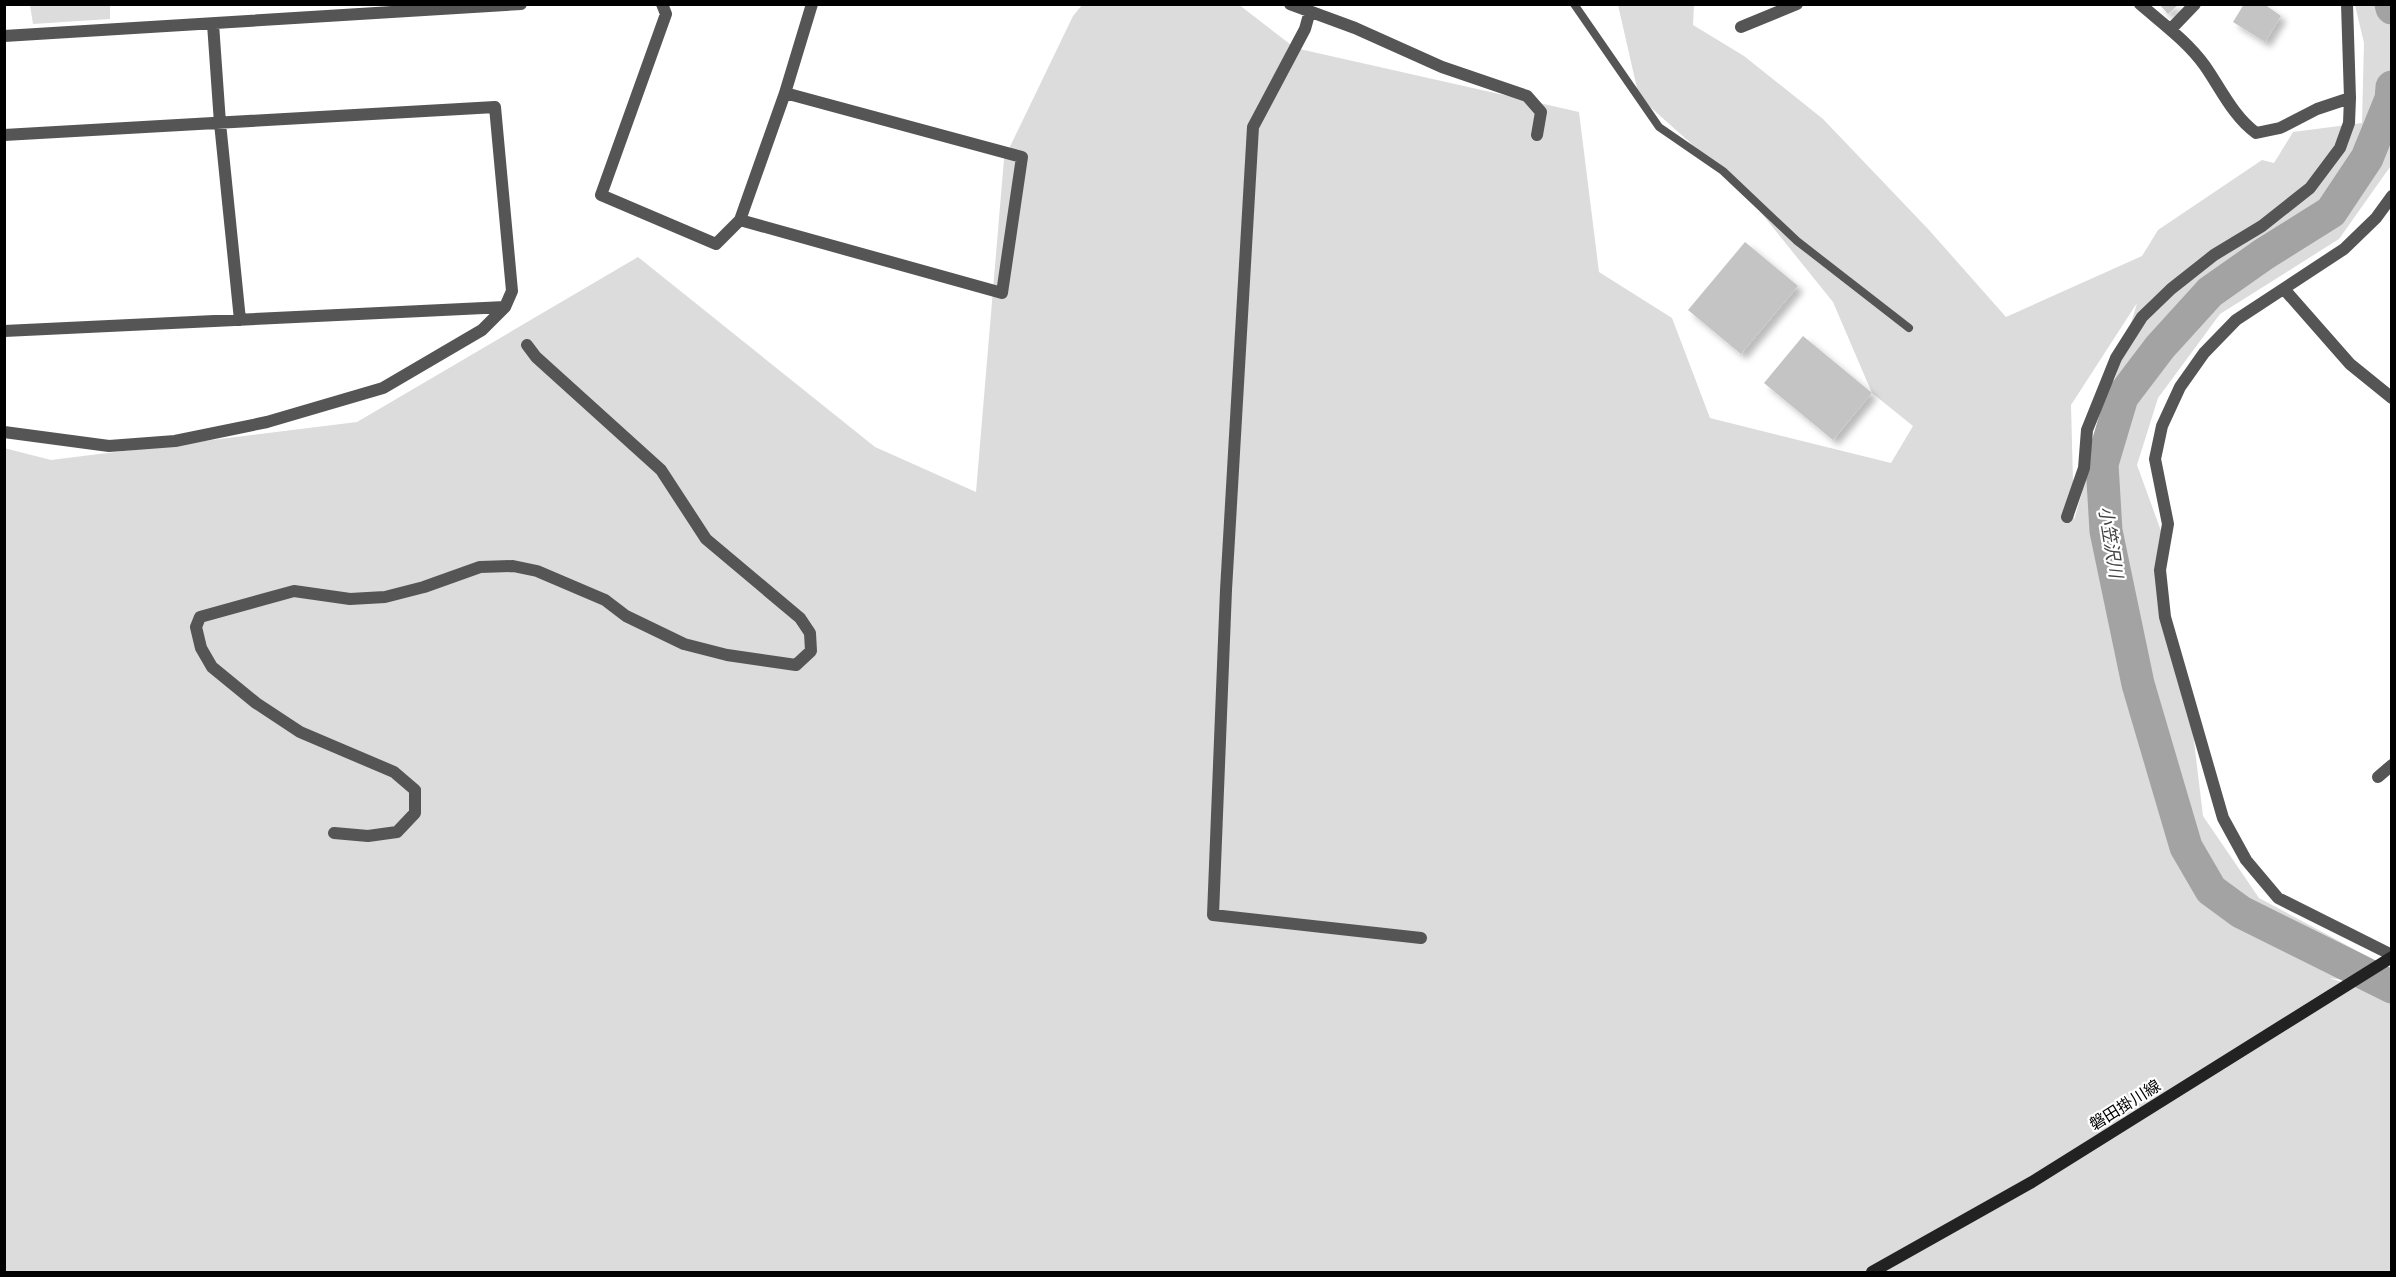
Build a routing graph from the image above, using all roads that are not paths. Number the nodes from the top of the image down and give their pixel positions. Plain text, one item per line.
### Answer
1 (521, 4) edge
2 (662, 4) edge
3 (812, 4) edge
4 (1290, 4) edge
5 (1574, 4) edge
6 (1797, 4) edge
7 (2140, 4) edge
8 (2195, 4) edge
9 (2347, 4) edge
10 (1310, 11) junction
11 (213, 24) junction
12 (1741, 27) dead end
13 (2170, 29) junction
14 (4, 36) edge
15 (785, 93) junction
16 (2350, 98) junction
17 (220, 123) junction
18 (4, 135) edge
19 (1537, 135) dead end
20 (2391, 196) edge
21 (740, 220) junction
22 (2284, 289) junction
23 (505, 307) junction
24 (240, 320) junction
25 (1908, 328) dead end
26 (4, 332) edge
27 (526, 345) dead end
28 (2391, 398) edge
29 (4, 432) edge
30 (2067, 517) dead end
31 (2391, 765) edge
32 (2378, 777) dead end
33 (334, 833) dead end
34 (1421, 938) dead end
35 (2391, 956) edge
36 (1872, 1272) edge

1 - 11 street
2 - 21 street
3 - 15 street
4 - 10 street
5 - 25 lane
6 - 12 street
7 - 13 street
8 - 13 street
9 - 16 street
10 - 19 street
10 - 34 street
11 - 14 street
11 - 17 street
13 - 16 street
15 - 21 street
15 - 21 street
16 - 30 street
17 - 18 street
17 - 23 street
17 - 24 street
20 - 22 street
22 - 28 street
22 - 35 street
23 - 24 street
23 - 29 street
24 - 26 street
27 - 33 street
31 - 32 street
35 - 36 main road, 磐田掛川線

